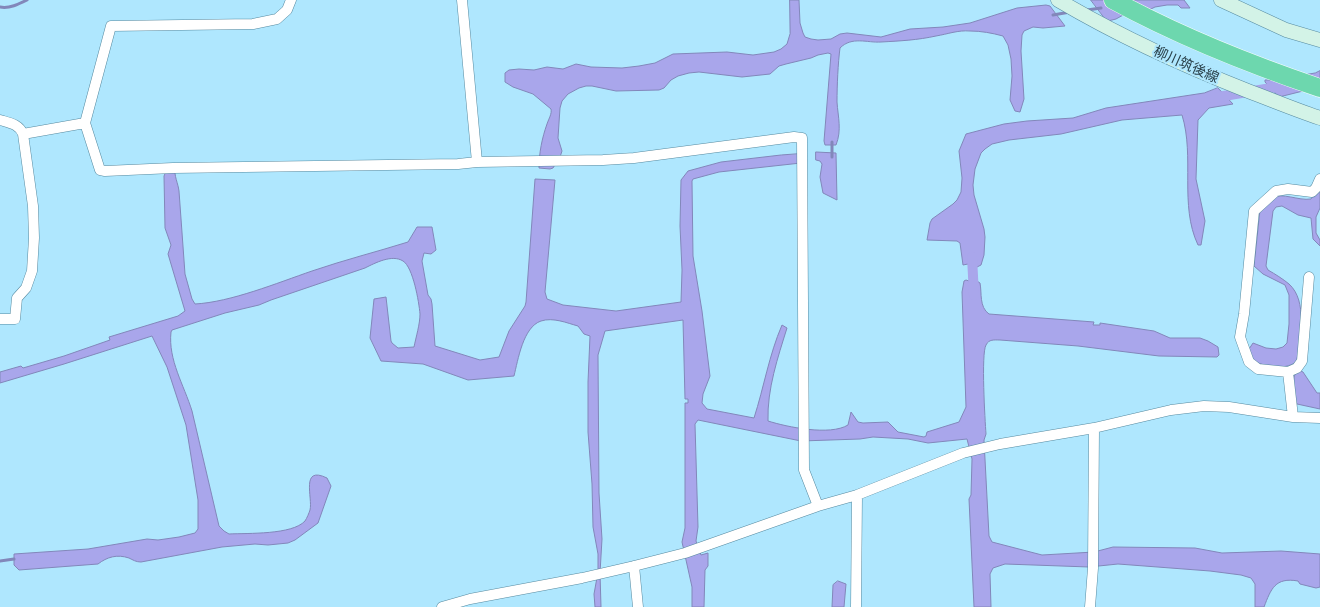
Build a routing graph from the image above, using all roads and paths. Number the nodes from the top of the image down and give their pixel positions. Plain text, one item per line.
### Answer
1 (291, 0) edge
2 (462, 0) edge
3 (1058, 0) edge
4 (1113, 0) edge
5 (1125, 0) edge
6 (1221, 0) edge
7 (1320, 40) edge
8 (1320, 82) edge
9 (1320, 88) edge
10 (1320, 118) edge
11 (0, 120) edge
12 (85, 123) junction
13 (23, 134) junction
14 (476, 162) junction
15 (1320, 179) edge
16 (1309, 277) dead end
17 (0, 318) edge
18 (1288, 372) junction
19 (1293, 417) junction
20 (1320, 418) edge
21 (1094, 428) junction
22 (857, 495) junction
23 (818, 506) junction
24 (634, 566) junction
25 (470, 603) edge
26 (442, 607) edge
27 (638, 607) edge
28 (856, 607) edge
29 (1090, 607) edge

1 - 12 street
2 - 14 street
3 - 10 main road, 柳川筑後線
4 - 9 highway
5 - 8 highway
6 - 7 main road
11 - 13 street
12 - 13 street
12 - 14 street
13 - 17 street
14 - 23 street
15 - 18 street
16 - 18 street
18 - 19 street
19 - 20 street
19 - 21 street
21 - 22 street
21 - 29 street
22 - 23 street
22 - 28 street
23 - 24 street
24 - 25 street
24 - 27 street
25 - 26 street

